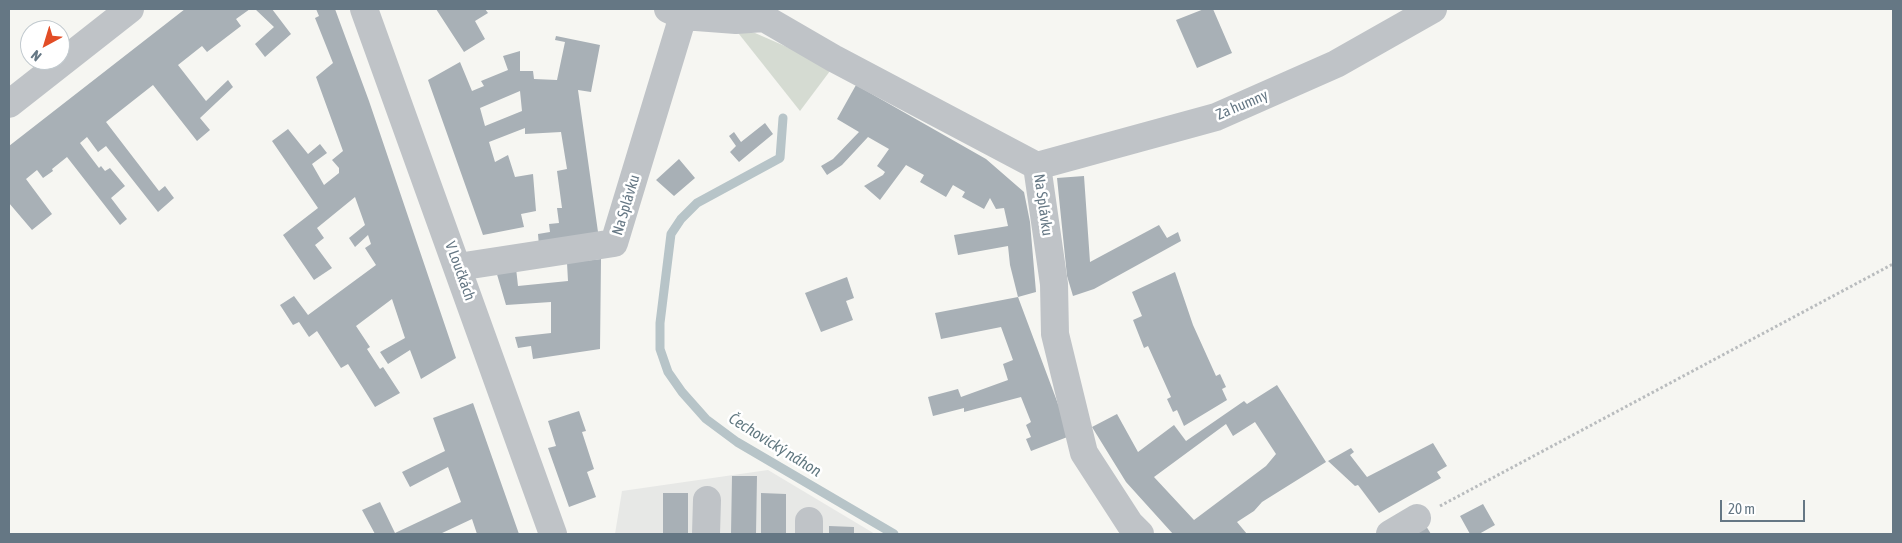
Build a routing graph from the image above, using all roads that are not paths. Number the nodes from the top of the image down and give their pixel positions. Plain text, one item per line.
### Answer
1 (130, 9) edge
2 (364, 9) edge
3 (1433, 9) edge
4 (679, 11) edge
5 (760, 14) edge
6 (9, 104) edge
7 (1038, 166) junction
8 (458, 267) junction
9 (706, 500) dead end
10 (1418, 518) road end
11 (553, 534) edge
12 (706, 534) edge
13 (1140, 534) edge
14 (1390, 534) edge

1 - 6 street
2 - 8 street, V Loučkách
3 - 7 street, Za humny
4 - 5 street, Na Splávku
4 - 8 street, Na Splávku
5 - 7 street, Na Splávku
7 - 13 street, Na Splávku
8 - 11 street, V Loučkách
9 - 12 street
10 - 14 street

